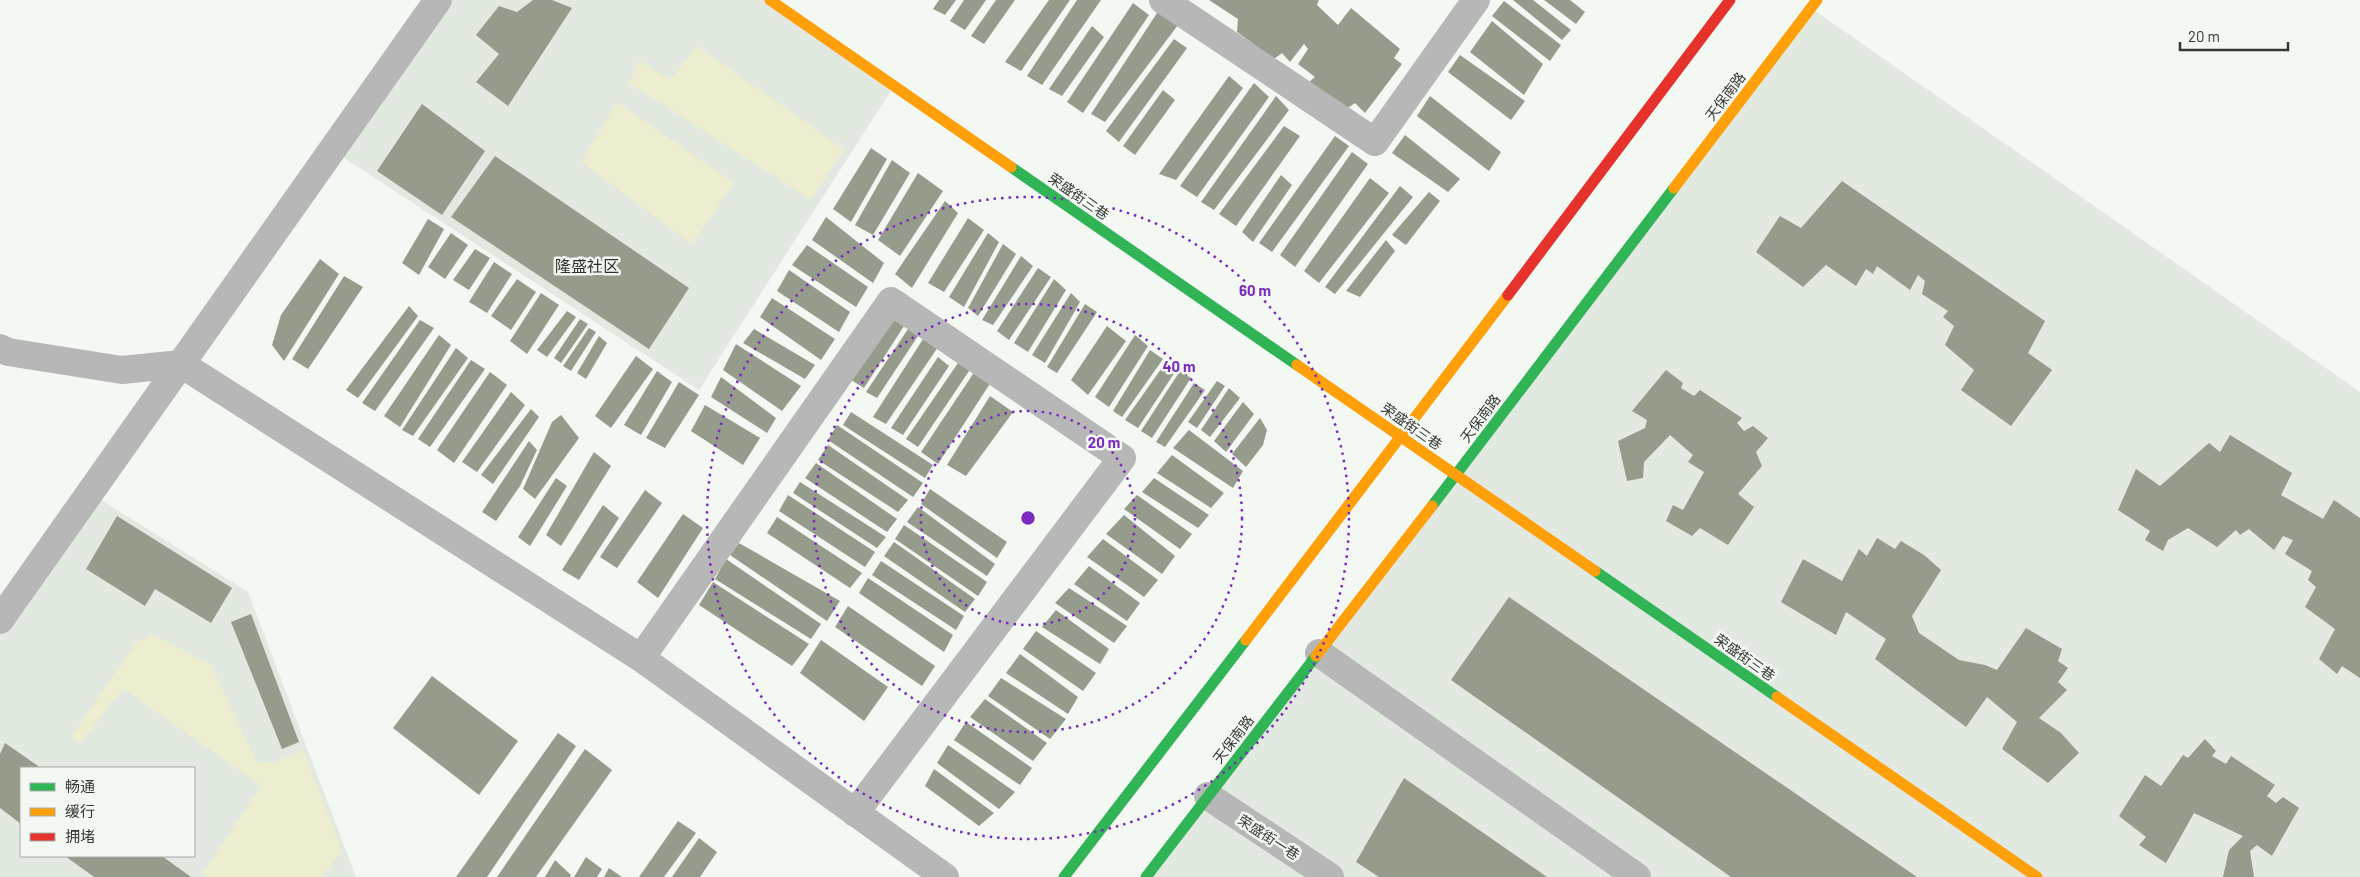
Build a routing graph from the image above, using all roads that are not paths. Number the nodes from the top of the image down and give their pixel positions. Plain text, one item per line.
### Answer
1 (438, 0) edge
2 (770, 0) edge
3 (1163, 0) edge
4 (1476, 0) edge
5 (1730, 0) edge
6 (1816, 0) edge
7 (0, 348) edge
8 (181, 364) junction
9 (1401, 437) junction
10 (1456, 475) junction
11 (0, 620) edge
12 (1319, 653) junction
13 (640, 658) junction
14 (1208, 796) junction
15 (855, 813) junction
16 (944, 877) edge
17 (1064, 877) edge
18 (1146, 877) edge
19 (1330, 877) edge
20 (1637, 877) edge
21 (2037, 877) edge

1 - 8 street
2 - 9 street, 荣盛街三巷
3 - 4 street
5 - 9 street
6 - 10 street, 天保南路
7 - 8 street
8 - 11 street
8 - 13 street
9 - 10 street, 荣盛街三巷
9 - 17 street
10 - 12 street, 天保南路
10 - 21 street, 荣盛街三巷
12 - 14 street, 天保南路
12 - 20 street
13 - 15 street
13 - 15 street
14 - 18 street, 天保南路
14 - 19 street, 荣盛街一巷
15 - 16 street

